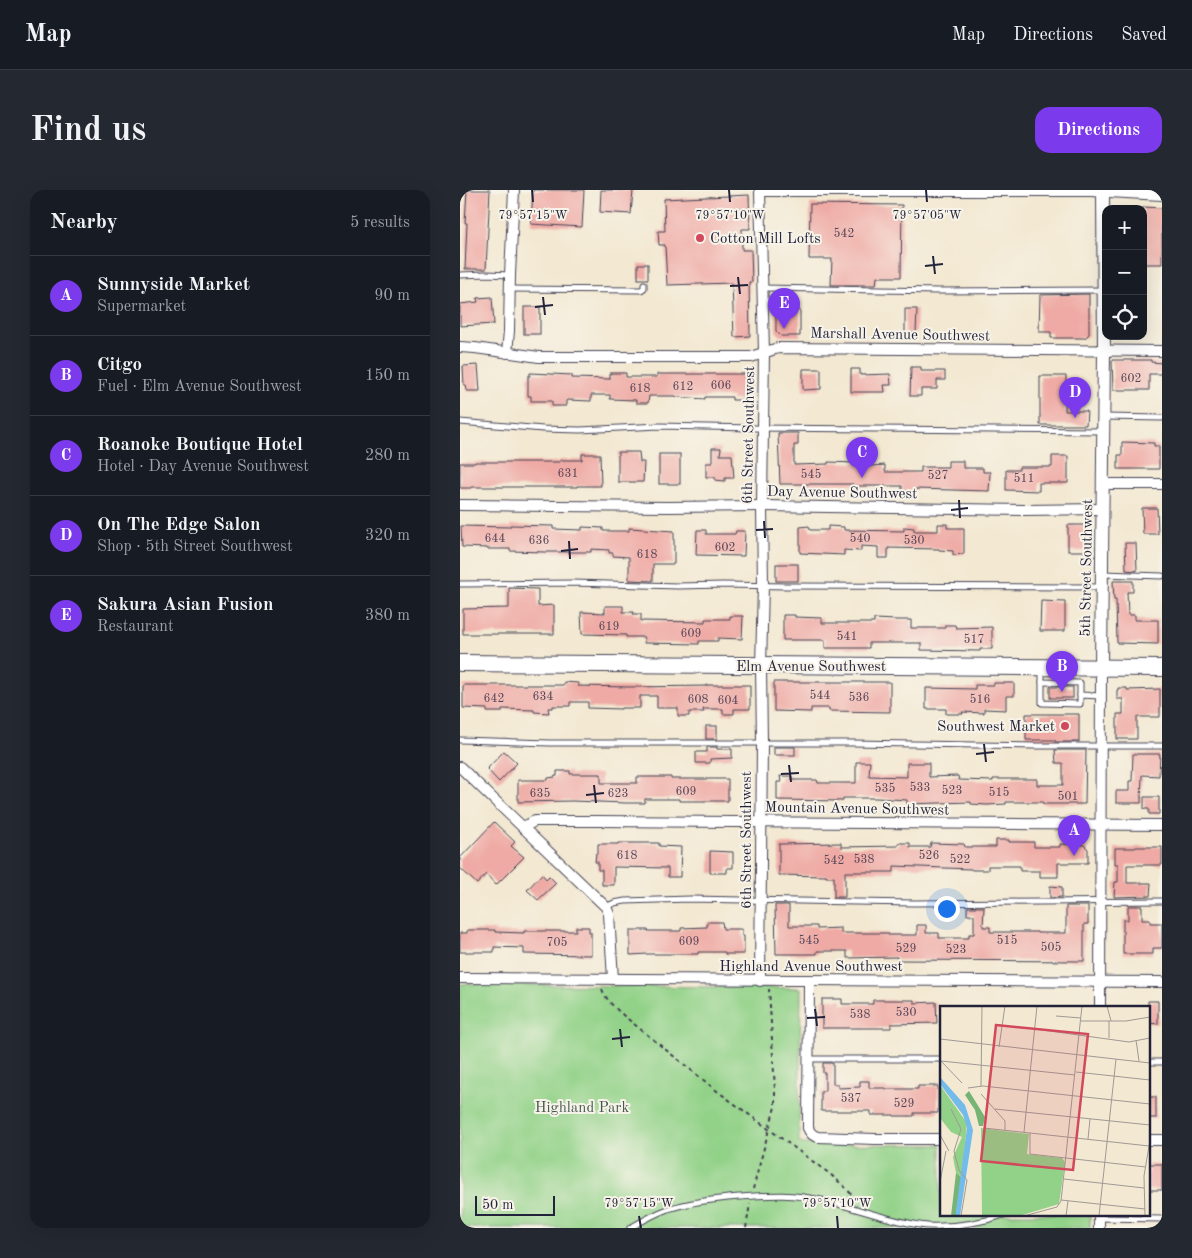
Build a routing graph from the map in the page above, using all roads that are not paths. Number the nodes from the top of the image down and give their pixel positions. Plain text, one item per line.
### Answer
1 (514, 190) edge
2 (760, 190) edge
3 (1103, 191) edge
4 (1162, 195) edge
5 (1104, 250) edge
6 (460, 275) edge
7 (510, 275) junction
8 (644, 284) dead end
9 (762, 288) junction
10 (510, 289) junction
11 (1102, 290) edge
12 (1104, 295) edge
13 (460, 347) edge
14 (1104, 351) junction
15 (1162, 351) edge
16 (764, 352) junction
17 (507, 353) junction
18 (1103, 417) junction
19 (1162, 418) edge
20 (460, 422) edge
21 (762, 428) junction
22 (1103, 431) junction
23 (1103, 484) junction
24 (1162, 484) edge
25 (460, 505) edge
26 (762, 506) junction
27 (1103, 509) junction
28 (1162, 576) edge
29 (1102, 581) junction
30 (460, 584) edge
31 (763, 586) junction
32 (460, 663) edge
33 (761, 666) junction
34 (1101, 668) junction
35 (1162, 668) edge
36 (1042, 675) junction
37 (1080, 695) junction
38 (1101, 696) junction
39 (460, 740) edge
40 (762, 743) junction
41 (1100, 745) junction
42 (1162, 746) edge
43 (460, 767) edge
44 (761, 822) junction
45 (1100, 824) junction
46 (1162, 825) edge
47 (523, 827) junction
48 (760, 900) junction
49 (1162, 901) edge
50 (1100, 902) junction
51 (606, 907) junction
52 (460, 978) edge
53 (613, 979) junction
54 (760, 981) junction
55 (809, 981) junction
56 (1100, 982) junction
57 (1162, 982) edge
58 (1100, 1006) edge
59 (808, 1059) junction
60 (940, 1059) edge
61 (940, 1139) edge
62 (1000, 1216) edge
63 (1162, 1219) edge
64 (1099, 1220) edge
65 (630, 1228) edge

1 - 7 street
2 - 3 street
2 - 9 street, 6th Street Southwest
3 - 4 street
3 - 5 street, 5th Street Southwest
6 - 7 lane
7 - 10 street
8 - 10 lane
9 - 11 lane
9 - 16 street, 6th Street Southwest
10 - 17 street
12 - 14 street, 5th Street Southwest
13 - 17 street, Marshall Avenue Southwest
14 - 15 street, Marshall Avenue Southwest
14 - 16 street, Marshall Avenue Southwest
14 - 18 street, 5th Street Southwest
16 - 17 street, Marshall Avenue Southwest
16 - 21 street, 6th Street Southwest
18 - 19 lane
18 - 22 street, 5th Street Southwest
20 - 21 lane
21 - 22 lane
21 - 26 street, 6th Street Southwest
22 - 23 street, 5th Street Southwest
23 - 24 street
23 - 27 street, 5th Street Southwest
25 - 26 street, Day Avenue Southwest
26 - 27 street, Day Avenue Southwest
26 - 31 street, 6th Street Southwest
27 - 29 street, 5th Street Southwest
28 - 29 lane
29 - 31 lane
29 - 34 street, 5th Street Southwest
30 - 31 lane
31 - 33 street, 6th Street Southwest
32 - 33 main road, Elm Avenue Southwest
33 - 36 main road, Elm Avenue Southwest
33 - 40 street, 6th Street Southwest
34 - 35 main road, Elm Avenue Southwest
34 - 36 main road, Elm Avenue Southwest
34 - 38 street, 5th Street Southwest
36 - 37 lane
36 - 37 lane
37 - 38 lane
38 - 41 street, 5th Street Southwest
39 - 40 lane
40 - 41 lane
40 - 44 street, 6th Street Southwest
41 - 42 lane
41 - 45 street, 5th Street Southwest
43 - 47 street
44 - 45 street, Mountain Avenue Southwest
44 - 47 street, Mountain Avenue Southwest
44 - 48 street, 6th Street Southwest
45 - 46 street, Mountain Avenue Southwest
45 - 50 street, 5th Street Southwest
47 - 51 street
48 - 50 lane
48 - 51 lane
48 - 54 street, 6th Street Southwest
49 - 50 lane
50 - 56 street, 5th Street Southwest
51 - 53 street
52 - 53 street, Highland Avenue Southwest
53 - 54 street, Highland Avenue Southwest
54 - 55 street, Highland Avenue Southwest
55 - 56 street, Highland Avenue Southwest
55 - 59 street
56 - 57 street, Highland Avenue Southwest
56 - 58 street, 5th Street Southwest
59 - 60 lane
59 - 61 street
62 - 65 lane
63 - 64 lane

